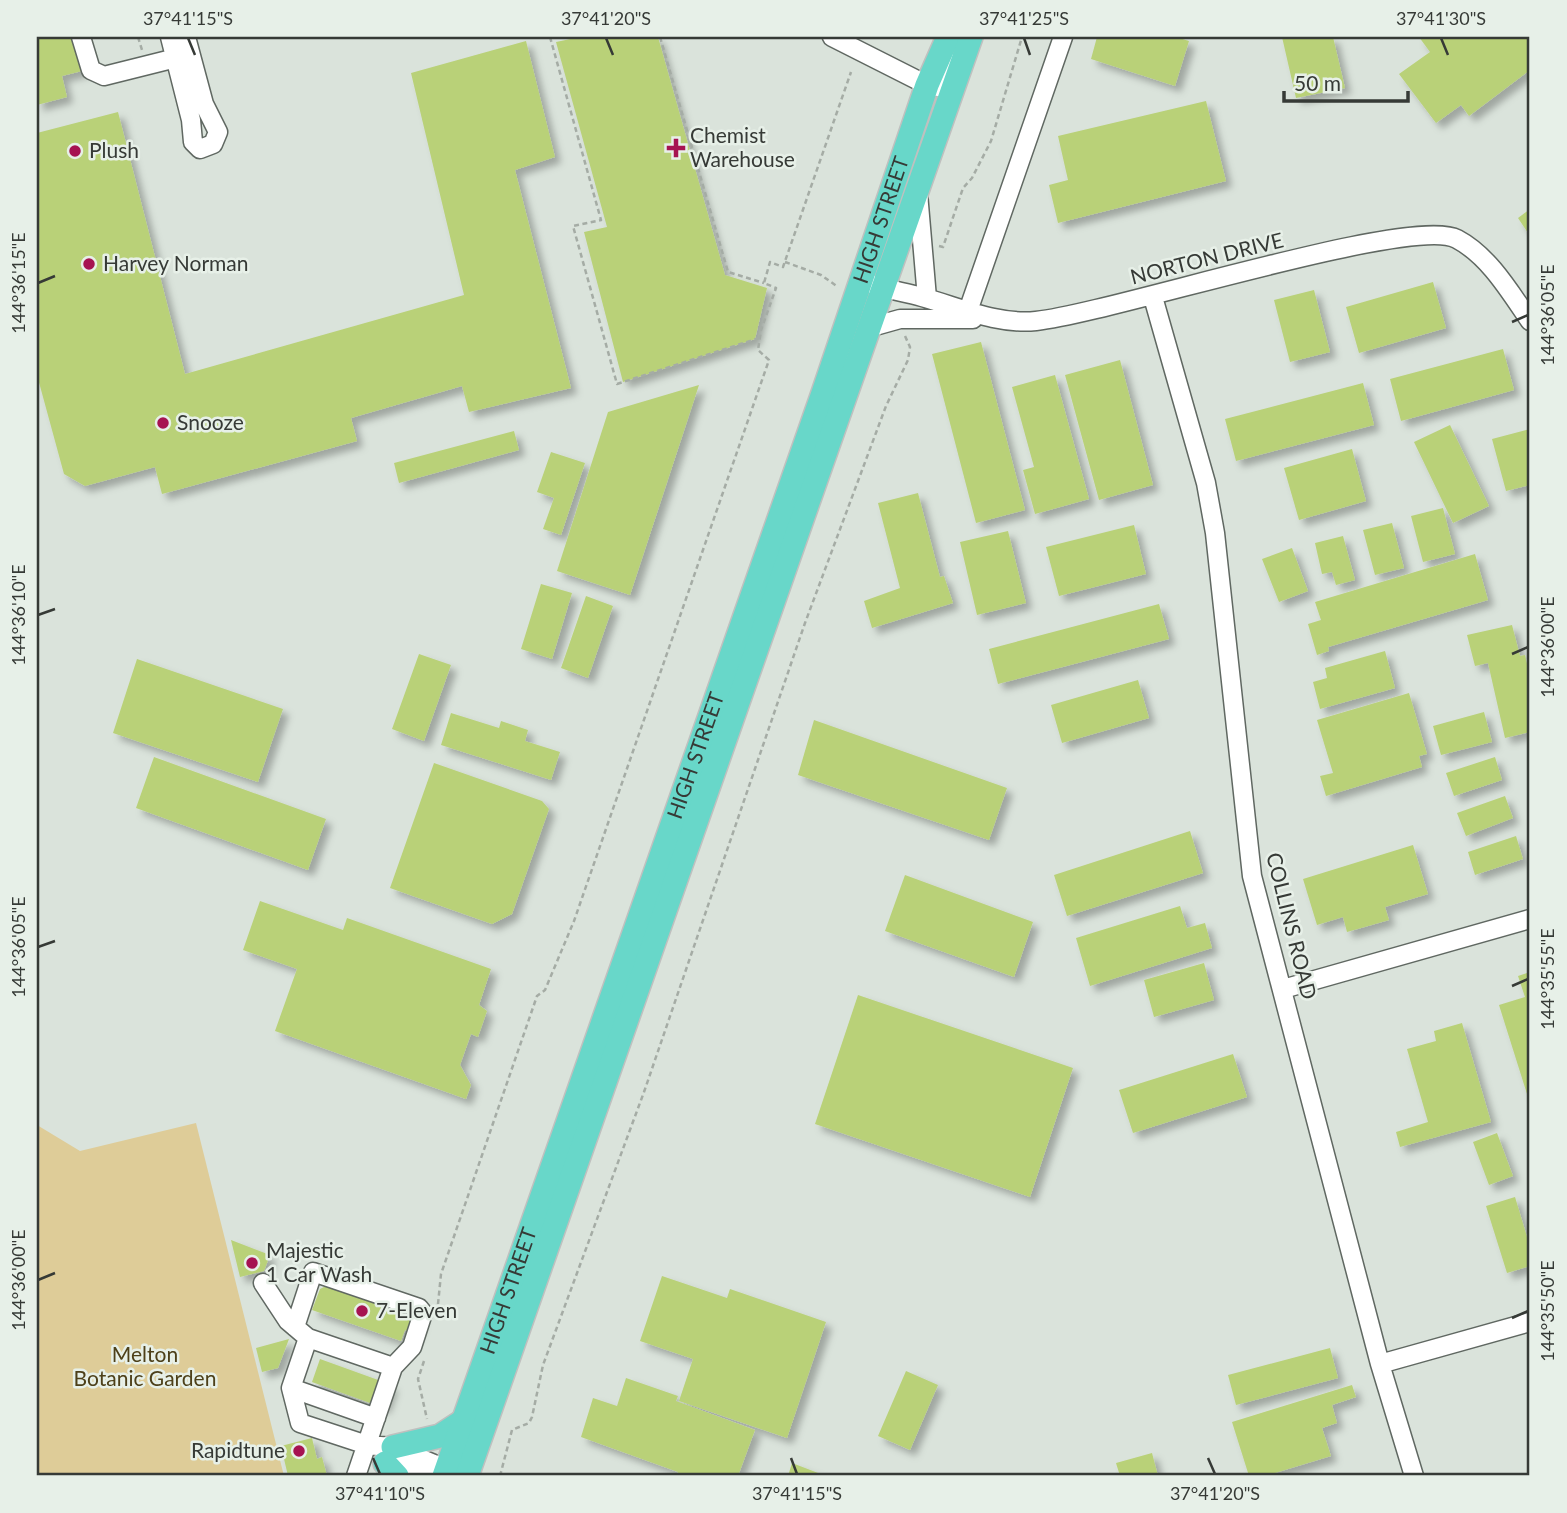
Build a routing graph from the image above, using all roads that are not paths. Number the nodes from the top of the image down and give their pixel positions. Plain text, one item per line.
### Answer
1 (81, 37) edge
2 (170, 37) edge
3 (832, 37) edge
4 (948, 37) edge
5 (970, 37) edge
6 (1063, 37) edge
7 (184, 49) edge
8 (927, 85) junction
9 (211, 117) junction
10 (191, 120) junction
11 (918, 186) junction
12 (872, 284) junction
13 (1153, 297) junction
14 (927, 298) junction
15 (968, 312) junction
16 (990, 318) junction
17 (1530, 321) edge
18 (867, 328) junction
19 (1530, 919) edge
20 (1283, 989) junction
21 (263, 1283) dead end
22 (1530, 1322) edge
23 (301, 1333) junction
24 (1380, 1364) junction
25 (393, 1367) junction
26 (291, 1388) junction
27 (376, 1418) junction
28 (463, 1420) junction
29 (367, 1445) junction
30 (391, 1462) edge
31 (456, 1475) edge
32 (356, 1476) edge
33 (1413, 1476) edge

1 - 7 street
2 - 7 street
3 - 8 street
4 - 8 main road, HIGH STREET
5 - 8 street
5 - 11 main road, HIGH STREET
6 - 15 street
7 - 9 street
7 - 10 street
8 - 12 main road, HIGH STREET
9 - 10 street
9 - 10 street
11 - 12 main road, HIGH STREET
11 - 14 street
12 - 14 street, NORTON DRIVE
12 - 18 main road, HIGH STREET
12 - 28 main road, HIGH STREET
13 - 16 street, NORTON DRIVE
13 - 17 street, NORTON DRIVE
13 - 20 street, COLLINS ROAD
14 - 15 street, NORTON DRIVE
15 - 16 street, NORTON DRIVE
16 - 18 street
18 - 31 main road, HIGH STREET
19 - 20 street
20 - 24 street, COLLINS ROAD
21 - 23 street
22 - 24 street
23 - 25 street
23 - 25 street
23 - 26 street
24 - 33 street, COLLINS ROAD
25 - 27 street
26 - 27 street
26 - 29 street
27 - 29 street
28 - 30 main road
28 - 31 main road, HIGH STREET
29 - 30 street
29 - 32 street
30 - 31 street

